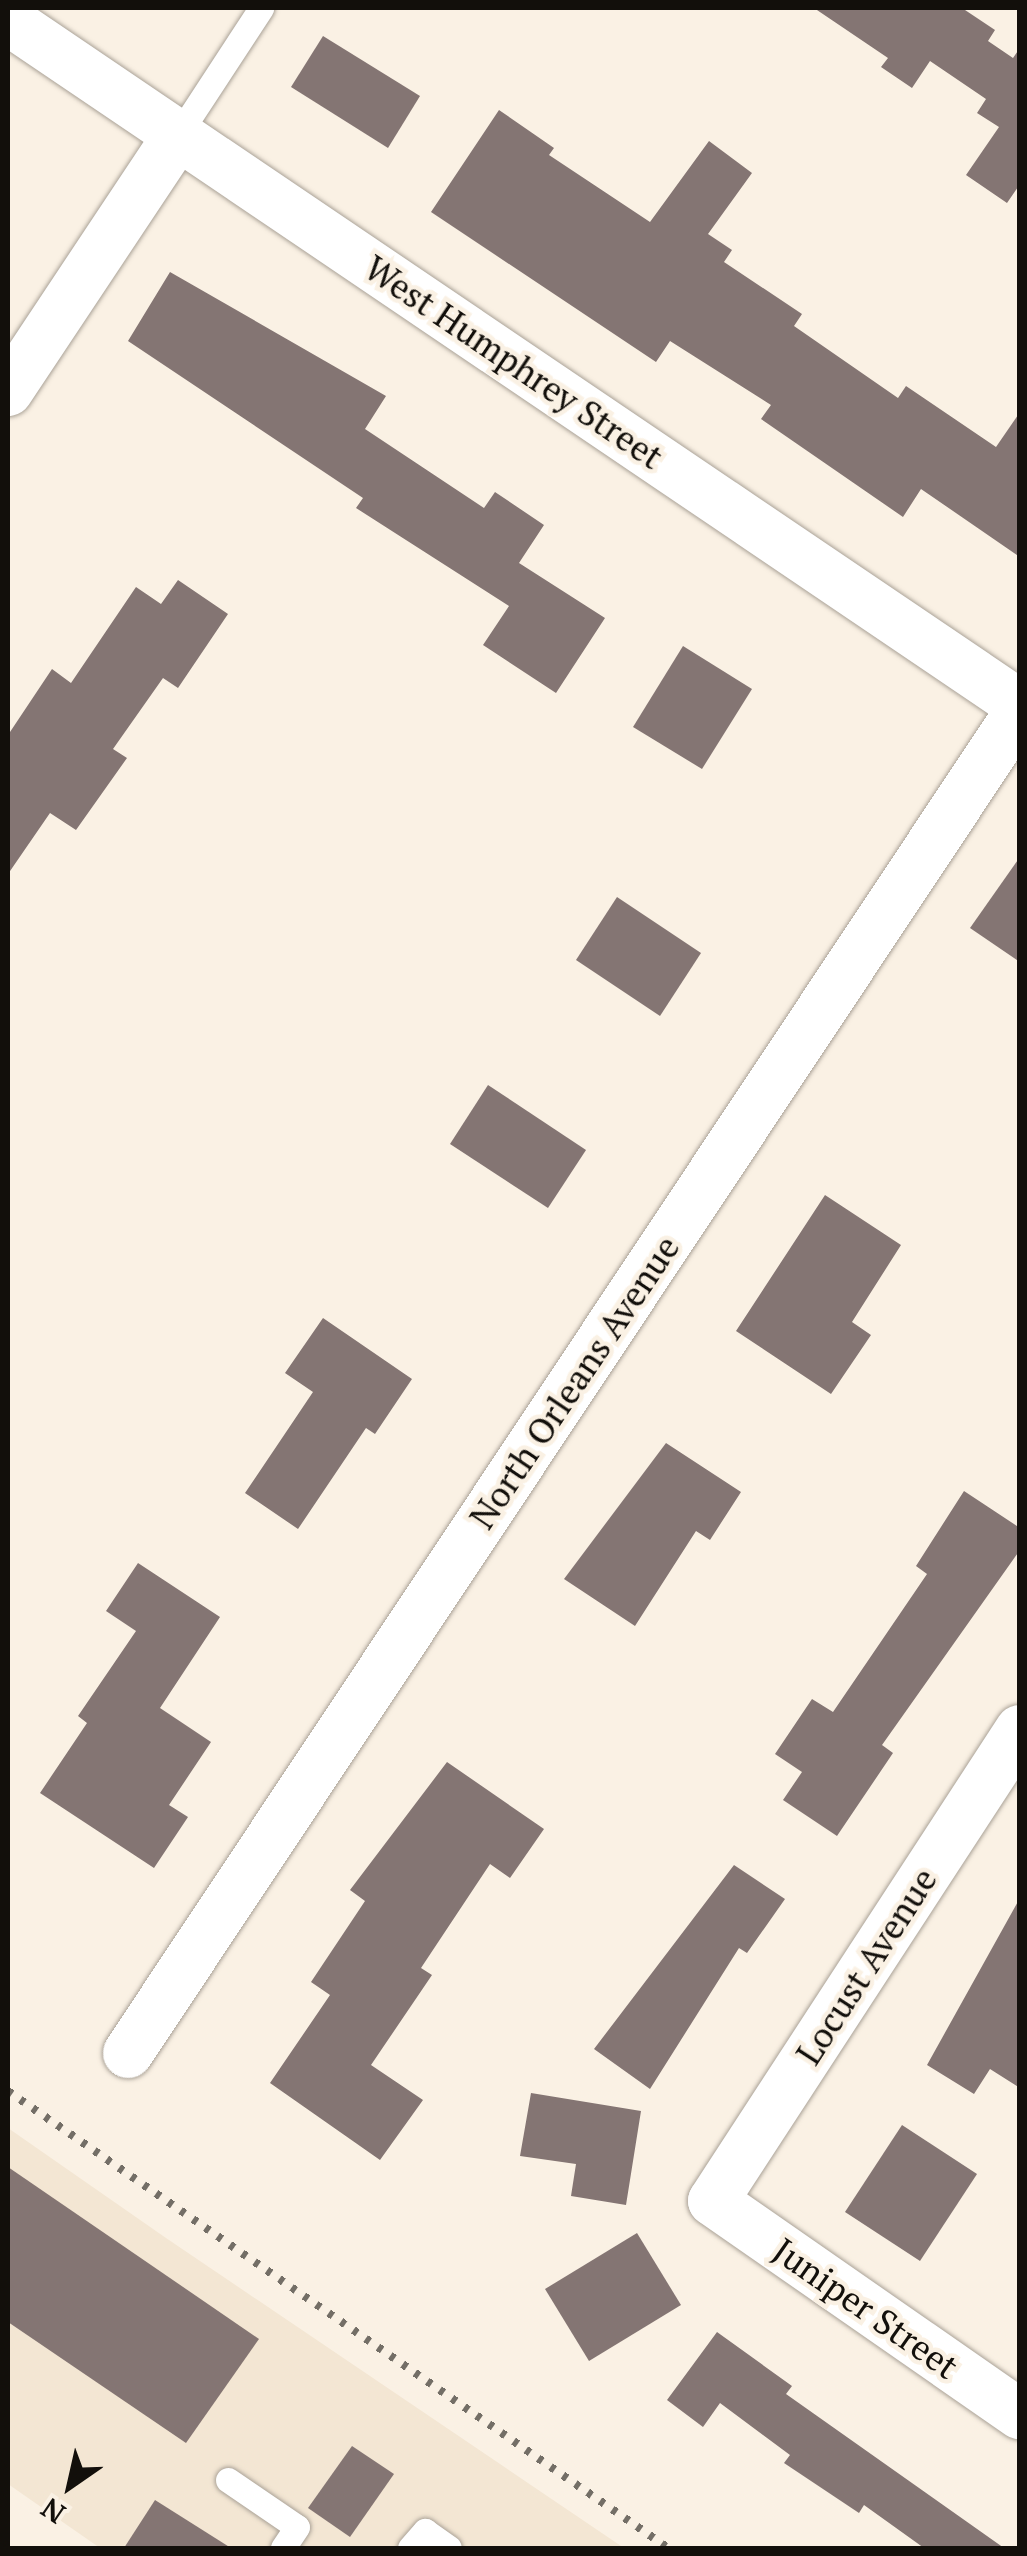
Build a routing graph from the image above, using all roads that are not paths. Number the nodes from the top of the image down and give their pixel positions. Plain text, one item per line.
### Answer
1 (261, 8) edge
2 (8, 20) edge
3 (178, 134) junction
4 (8, 390) edge
5 (1020, 708) edge
6 (1020, 1730) edge
7 (128, 2054) dead end
8 (713, 2201) joint
9 (1020, 2414) edge
10 (228, 2480) dead end
11 (283, 2548) edge
12 (410, 2548) edge
13 (449, 2548) edge

1 - 3 lane
2 - 3 street, West Humphrey Street
3 - 4 street
3 - 5 street, West Humphrey Street
5 - 7 street, North Orleans Avenue
6 - 8 street, Locust Avenue
8 - 9 street, Juniper Street
10 - 11 lane
12 - 13 lane

